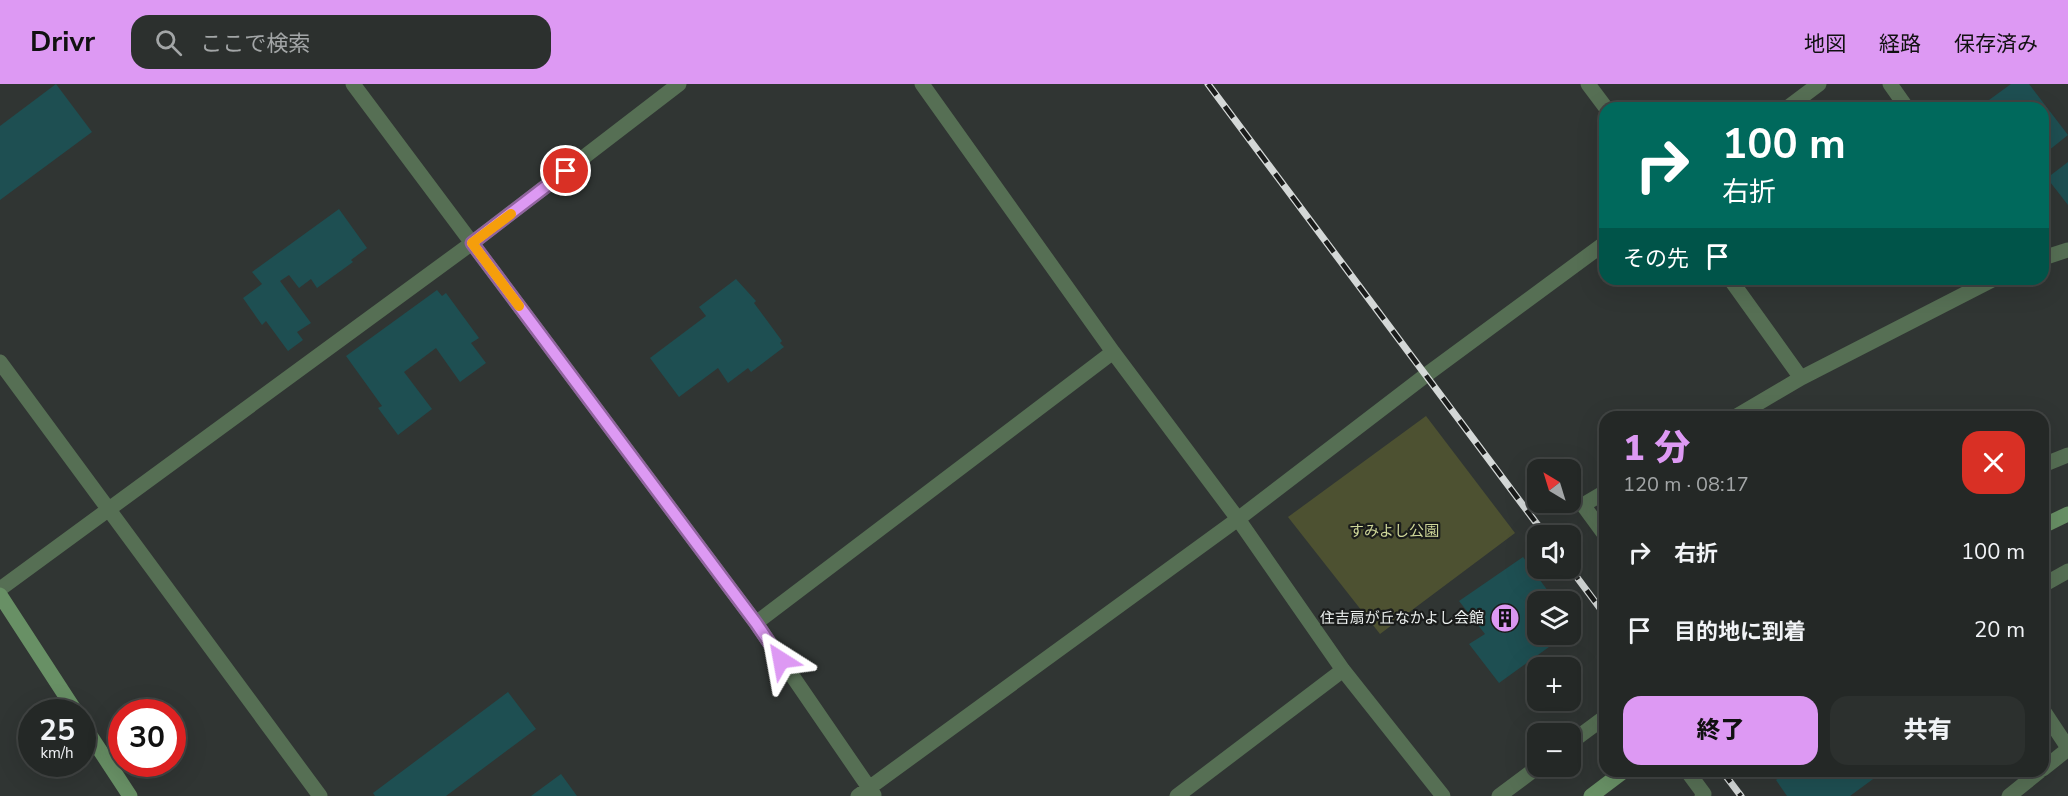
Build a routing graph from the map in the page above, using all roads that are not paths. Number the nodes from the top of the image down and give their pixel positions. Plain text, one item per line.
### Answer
1 (353, 84) edge
2 (679, 84) edge
3 (922, 84) edge
4 (1588, 84) edge
5 (1819, 84) edge
6 (1890, 84) edge
7 (1602, 102) edge
8 (1795, 102) edge
9 (1903, 102) edge
10 (472, 243) junction
11 (1599, 247) edge
12 (2068, 250) edge
13 (2049, 256) edge
14 (1734, 285) edge
15 (1982, 285) edge
16 (1113, 352) junction
17 (0, 362) edge
18 (1801, 378) junction
19 (1745, 411) edge
20 (2068, 455) edge
21 (2049, 463) edge
22 (1599, 496) edge
23 (109, 510) junction
24 (2068, 514) edge
25 (1238, 519) junction
26 (2049, 523) edge
27 (1599, 527) edge
28 (2068, 571) edge
29 (2049, 582) edge
30 (0, 589) edge
31 (0, 595) edge
32 (756, 623) junction
33 (1343, 670) junction
34 (68, 699) edge
35 (2049, 719) edge
36 (1599, 721) edge
37 (1581, 735) edge
38 (96, 744) edge
39 (2068, 749) edge
40 (2049, 764) edge
41 (1527, 775) edge
42 (1616, 777) edge
43 (1691, 777) edge
44 (2033, 777) edge
45 (867, 793) edge
46 (130, 796) edge
47 (320, 796) edge
48 (1177, 796) edge
49 (1443, 796) edge
50 (1499, 796) edge
51 (1591, 796) edge
52 (1702, 796) edge
53 (2009, 796) edge

1 - 10 street
2 - 10 street
3 - 16 street
4 - 7 street
5 - 8 street
6 - 9 street
10 - 23 street
10 - 32 street
11 - 25 street
12 - 13 street
14 - 18 street
15 - 18 street
16 - 25 street
16 - 32 street
17 - 23 street
18 - 19 street
20 - 21 street
22 - 27 street
23 - 30 street
23 - 47 street
24 - 26 street
25 - 33 street
25 - 45 street
28 - 29 street
31 - 34 street
32 - 45 street
33 - 48 street
33 - 49 street
35 - 39 street
36 - 37 street
38 - 46 street
39 - 40 street
41 - 50 street
42 - 51 street
43 - 52 street
44 - 53 street

